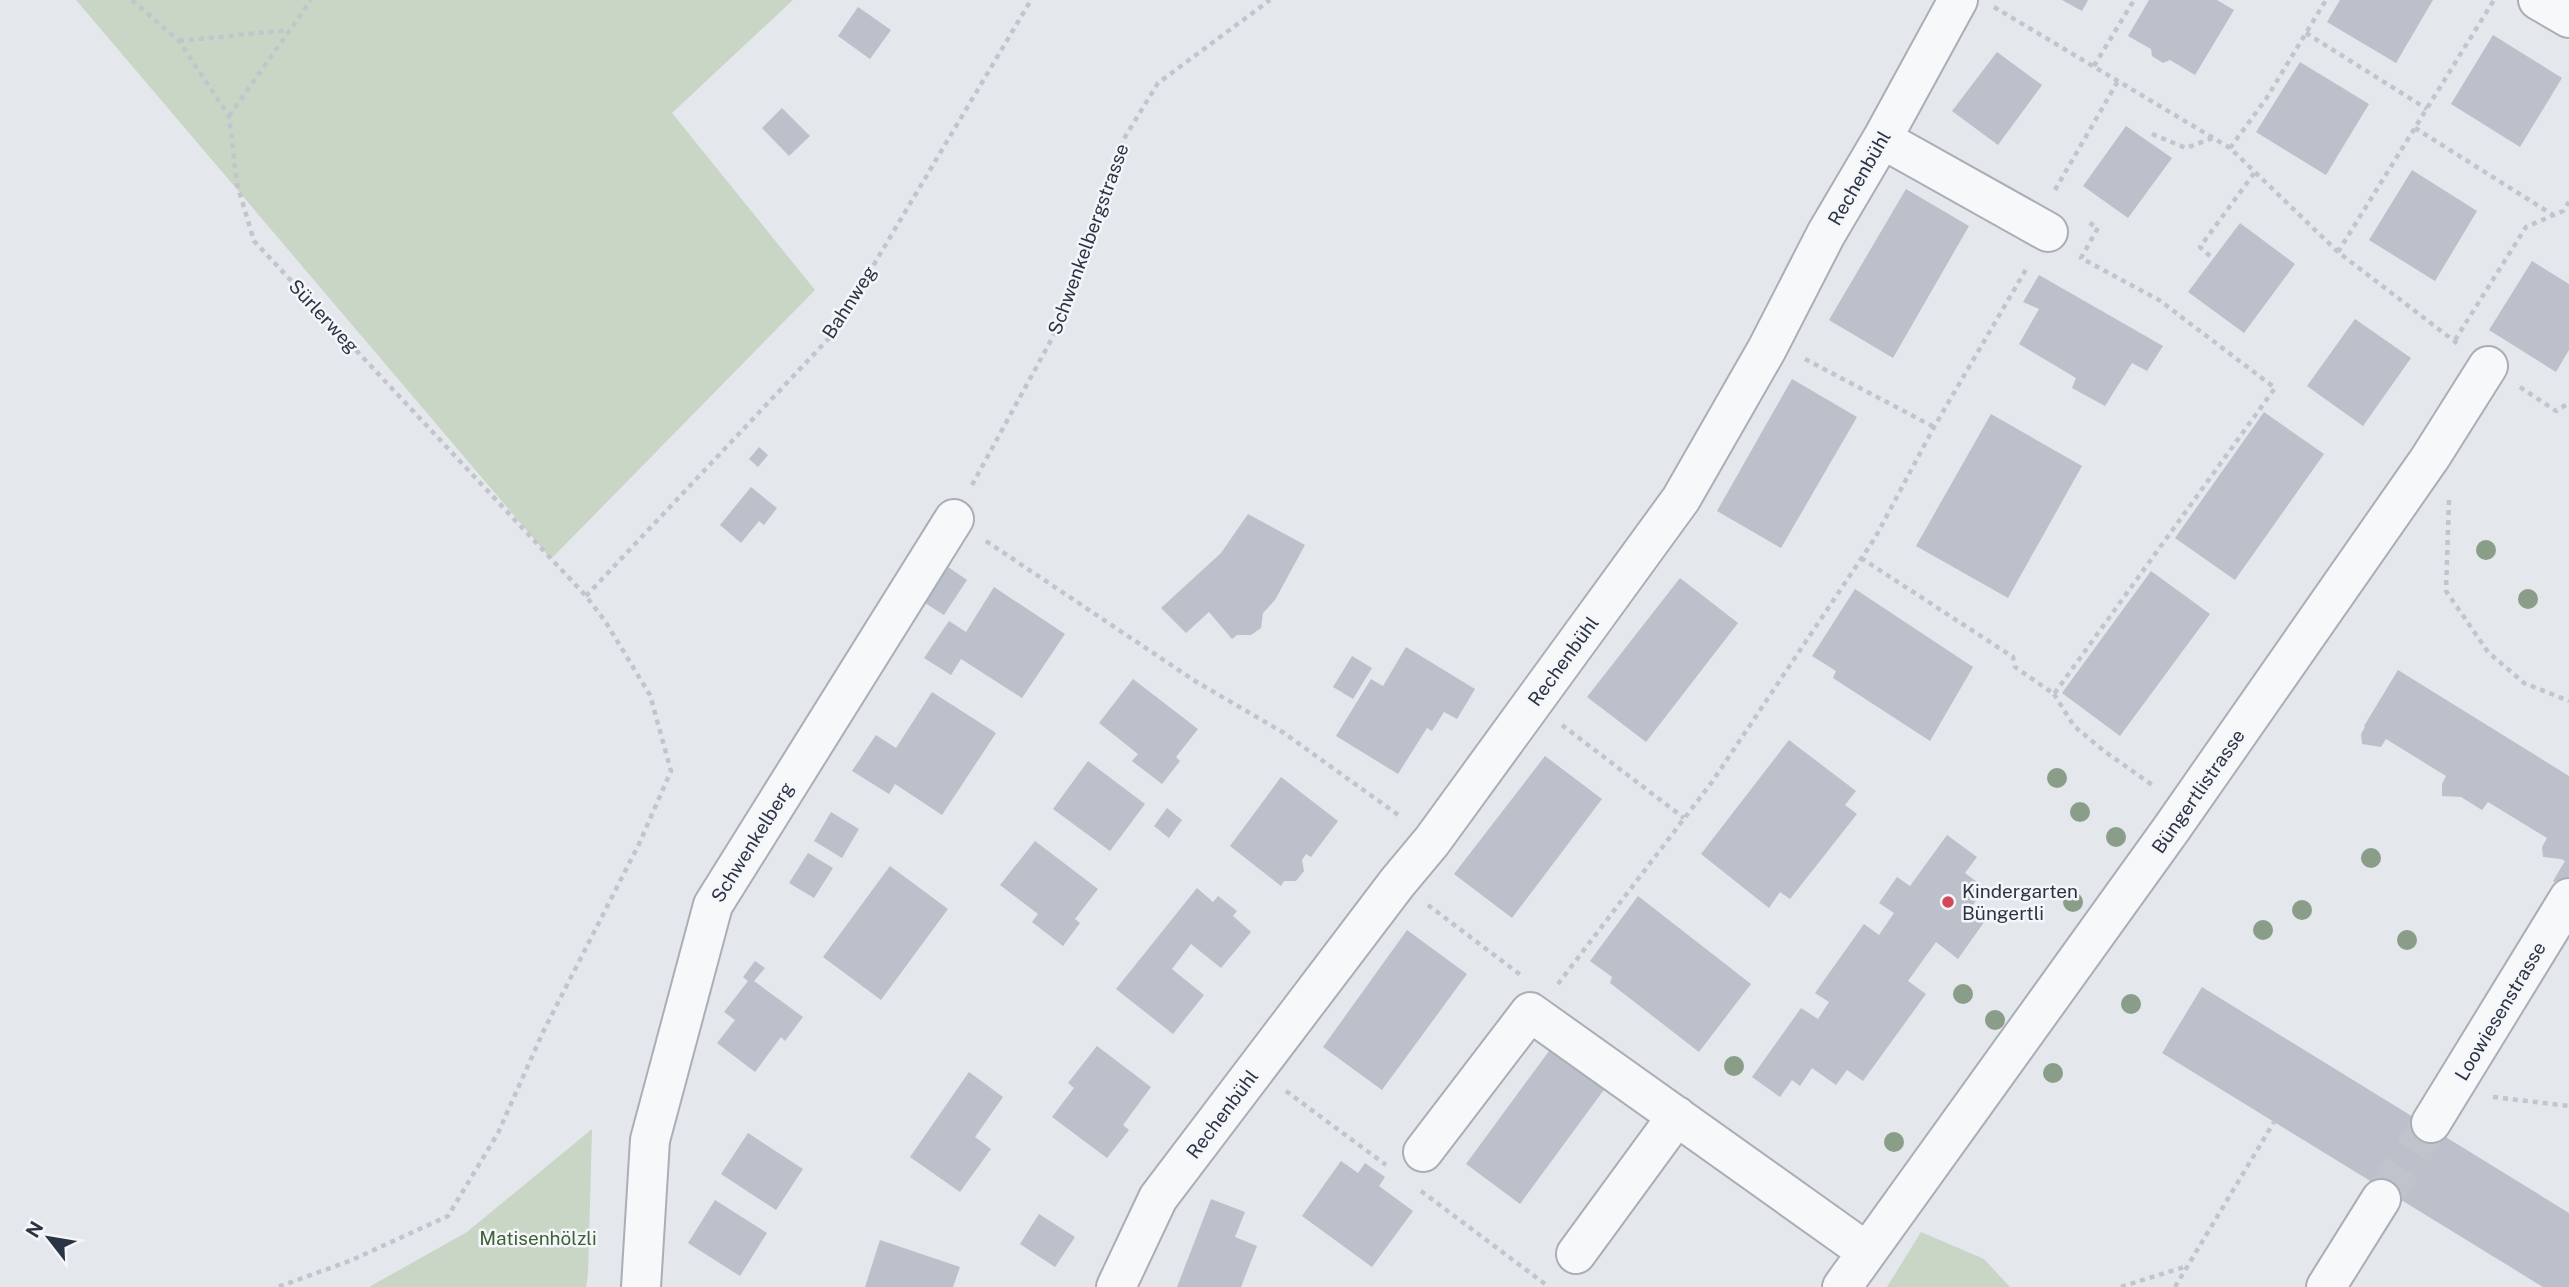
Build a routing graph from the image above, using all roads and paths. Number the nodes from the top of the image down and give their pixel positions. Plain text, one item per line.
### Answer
1 (132, 0) edge
2 (311, 0) edge
3 (1031, 0) edge
4 (1270, 0) edge
5 (1958, 0) edge
6 (1983, 0) edge
7 (2134, 0) edge
8 (2326, 0) edge
9 (2494, 0) edge
10 (2538, 0) edge
11 (2569, 18) edge
12 (289, 30) junction
13 (2306, 32) junction
14 (179, 41) junction
15 (2094, 66) junction
16 (2118, 80) junction
17 (2427, 109) junction
18 (229, 116) junction
19 (2415, 128) junction
20 (2152, 134) dead end
21 (2213, 138) junction
22 (1882, 139) junction
23 (2230, 148) junction
24 (2255, 172) junction
25 (2569, 202) edge
26 (2553, 215) junction
27 (2062, 224) junction
28 (2337, 253) junction
29 (2210, 256) dead end
30 (2455, 341) junction
31 (1768, 349) junction
32 (2488, 366) junction
33 (2569, 403) edge
34 (1934, 427) junction
35 (2430, 458) junction
36 (954, 519) junction
37 (1861, 558) junction
38 (586, 596) junction
39 (2054, 694) junction
40 (2569, 701) edge
41 (1533, 702) junction
42 (2185, 809) junction
43 (1684, 818) junction
44 (1433, 841) junction
45 (2569, 898) edge
46 (1558, 985) dead end
47 (2488, 1096) dead end
48 (2569, 1106) edge
49 (1677, 1116) junction
50 (2274, 1122) dead end
51 (2431, 1123) tunnel mouth
52 (1423, 1152) dead end
53 (2381, 1199) tunnel mouth
54 (1867, 1252) junction
55 (1576, 1254) dead end
56 (2188, 1265) junction
57 (278, 1287) edge
58 (641, 1287) edge
59 (1116, 1287) edge
60 (1842, 1287) edge
61 (2121, 1287) edge
62 (2175, 1287) edge
63 (2326, 1287) edge

1 - 14 path, Sürlerweg
2 - 12 path
3 - 38 path, Bahnweg
4 - 36 path, Schwenkelbergstrasse
5 - 22 street, Rechenbühl
6 - 15 path
7 - 15 path
8 - 13 path
9 - 17 path
10 - 11 street
12 - 14 path
12 - 18 path
13 - 17 path
13 - 23 path
14 - 18 path, Sürlerweg
15 - 16 path
16 - 21 path
16 - 27 path
17 - 19 path
18 - 38 path, Sürlerweg
19 - 26 path
19 - 28 path
20 - 21 path
21 - 23 path
22 - 27 street
22 - 31 street, Rechenbühl
23 - 24 path
24 - 28 path
24 - 29 path
25 - 26 path
26 - 30 path
27 - 34 path
27 - 39 path
28 - 30 path
30 - 32 path
31 - 34 path
31 - 41 street, Rechenbühl
32 - 33 path
32 - 35 street, Büngertlistrasse
34 - 37 path
35 - 40 path
35 - 42 street, Büngertlistrasse
36 - 44 path
36 - 58 street, Schwenkelberg
37 - 39 path
37 - 43 path
38 - 57 path, Sürlerweg
39 - 42 path
41 - 43 path
41 - 44 street, Rechenbühl
42 - 54 street, Büngertlistrasse
43 - 46 path
44 - 59 street, Rechenbühl
45 - 51 street, Loowiesenstrasse
47 - 48 path
49 - 52 street
49 - 54 street
49 - 55 street
50 - 56 path
53 - 63 street
54 - 60 street, Büngertlistrasse
56 - 61 path
56 - 62 path

